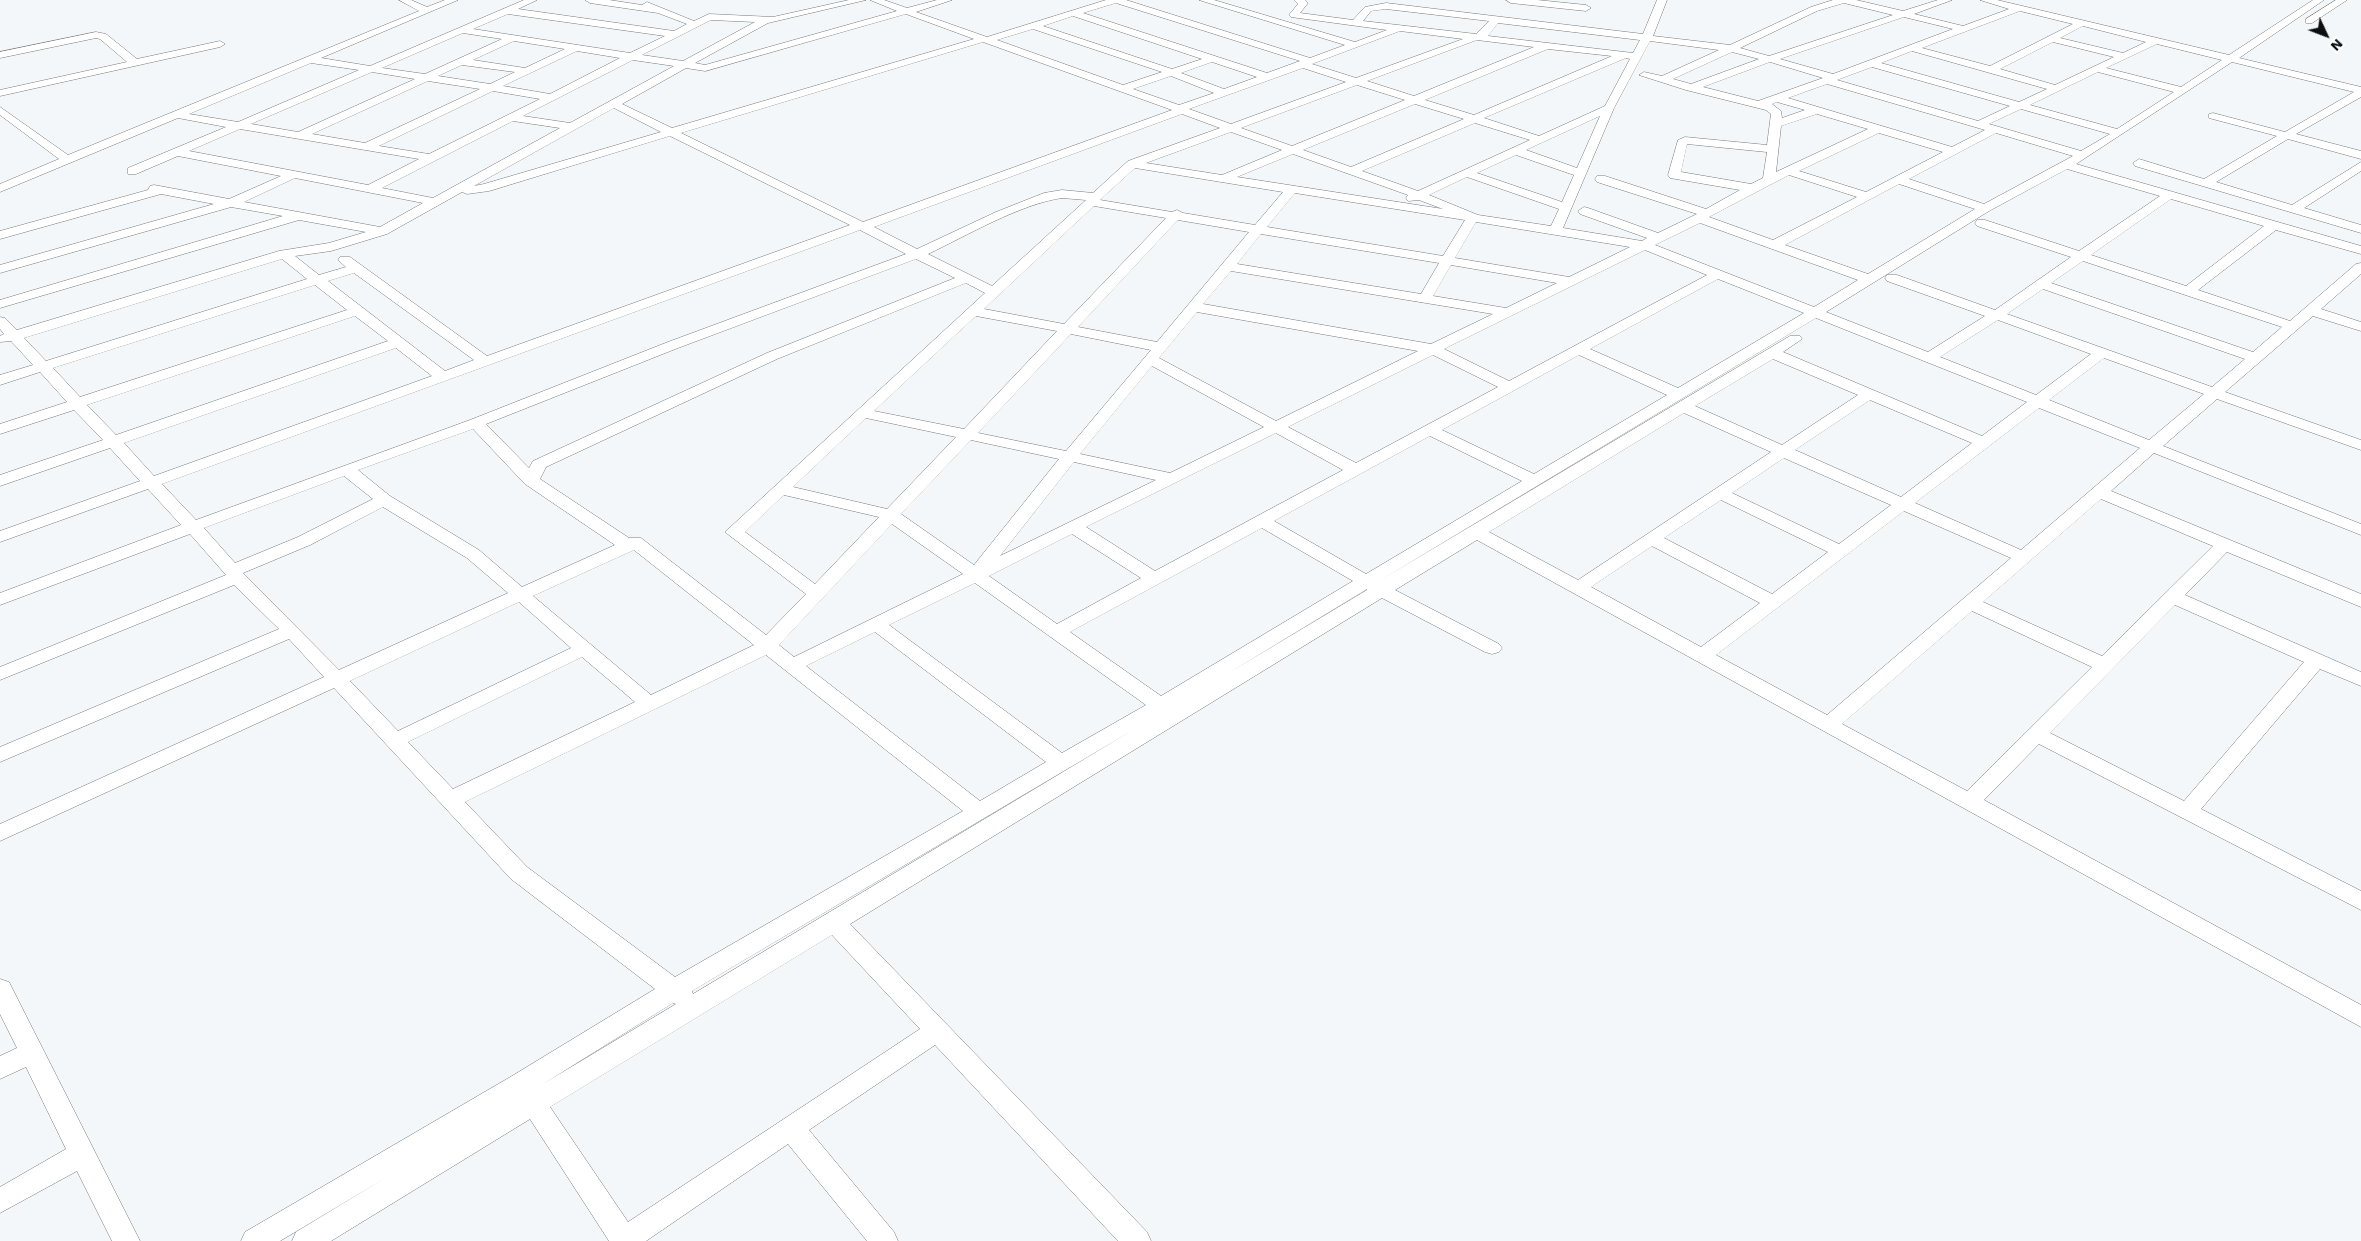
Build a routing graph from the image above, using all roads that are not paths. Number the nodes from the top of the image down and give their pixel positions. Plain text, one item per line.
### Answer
1 (404, 0) edge
2 (453, 0) edge
3 (532, 0) edge
4 (590, 0) edge
5 (635, 0) edge
6 (861, 0) edge
7 (878, 0) edge
8 (947, 0) edge
9 (1204, 0) edge
10 (1518, 0) edge
11 (1662, 0) edge
12 (1843, 0) edge
13 (1947, 0) edge
14 (1985, 0) edge
15 (2319, 0) edge
16 (2342, 0) edge
17 (1103, 1) edge
18 (1125, 1) edge
19 (1304, 1) edge
20 (2020, 8) junction
21 (659, 10) junction
22 (427, 11) junction
23 (506, 11) junction
24 (906, 11) junction
25 (1073, 14) junction
26 (1904, 14) junction
27 (1582, 15) edge
28 (1496, 19) junction
29 (764, 21) junction
30 (1356, 23) junction
31 (2082, 23) junction
32 (694, 24) junction
33 (1032, 26) junction
34 (1400, 28) junction
35 (1964, 29) junction
36 (461, 30) junction
37 (675, 34) junction
38 (1646, 36) junction
39 (1478, 37) junction
40 (514, 38) junction
41 (2052, 39) junction
42 (986, 40) junction
43 (2155, 41) junction
44 (220, 44) dead end
45 (1356, 45) junction
46 (1547, 46) junction
47 (575, 48) junction
48 (1730, 48) junction
49 (1911, 48) junction
50 (0, 55) edge
51 (631, 56) junction
52 (1630, 56) junction
53 (2124, 56) junction
54 (1212, 59) junction
55 (1769, 59) junction
56 (313, 60) junction
57 (462, 62) junction
58 (2237, 62) junction
59 (135, 63) junction
60 (1306, 63) junction
61 (1870, 63) junction
62 (686, 65) junction
63 (370, 69) junction
64 (2097, 69) junction
65 (1991, 70) junction
66 (527, 71) junction
67 (1169, 73) junction
68 (1644, 75) dead end
69 (1267, 77) junction
70 (428, 78) junction
71 (1829, 78) junction
72 (1663, 80) junction
73 (1358, 82) junction
74 (492, 87) junction
75 (1690, 88) junction
76 (2056, 88) junction
77 (1123, 89) junction
78 (2183, 91) junction
79 (2361, 91) edge
80 (0, 93) edge
81 (1224, 93) junction
82 (551, 97) junction
83 (1776, 98) junction
84 (1415, 100) junction
85 (614, 104) junction
86 (1759, 105) junction
87 (2020, 106) junction
88 (1609, 108) junction
89 (0, 110) edge
90 (1181, 110) junction
91 (1817, 110) junction
92 (178, 115) junction
93 (2213, 116) dead end
94 (512, 117) junction
95 (1474, 119) junction
96 (1776, 124) junction
97 (239, 125) junction
98 (1979, 125) junction
99 (572, 127) junction
100 (1228, 127) junction
101 (1878, 129) junction
102 (1994, 130) junction
103 (673, 133) junction
104 (2119, 133) junction
105 (2287, 135) junction
106 (300, 136) junction
107 (1538, 139) junction
108 (367, 147) junction
109 (1773, 148) junction
110 (1291, 149) junction
111 (1514, 150) junction
112 (1952, 151) junction
113 (178, 152) junction
114 (2361, 155) edge
115 (431, 158) junction
116 (67, 160) junction
117 (2075, 163) junction
118 (1132, 164) junction
119 (2139, 164) dead end
120 (2361, 166) edge
121 (132, 171) dead end
122 (1351, 171) junction
123 (1788, 171) junction
124 (1466, 173) junction
125 (1581, 173) junction
126 (295, 174) junction
127 (1224, 178) junction
128 (1602, 179) dead end
129 (1769, 180) junction
130 (1898, 180) junction
131 (2205, 183) junction
132 (0, 188) edge
133 (1752, 188) junction
134 (370, 189) junction
135 (1292, 189) junction
136 (453, 192) junction
137 (1418, 195) junction
138 (2169, 195) junction
139 (1866, 196) junction
140 (1094, 200) junction
141 (436, 202) junction
142 (231, 203) junction
143 (1397, 205) junction
144 (1566, 207) junction
145 (2294, 209) junction
146 (1584, 211) dead end
147 (1176, 214) junction
148 (1703, 215) junction
149 (298, 216) junction
150 (1983, 216) junction
151 (1473, 217) junction
152 (326, 221) junction
153 (2274, 225) junction
154 (862, 227) junction
155 (1259, 228) junction
156 (2361, 228) edge
157 (1556, 230) junction
158 (382, 231) junction
159 (0, 236) edge
160 (1651, 241) junction
161 (1774, 245) junction
162 (331, 247) junction
163 (2361, 250) edge
164 (284, 254) junction
165 (917, 254) junction
166 (2079, 256) junction
167 (1448, 260) junction
168 (1228, 266) junction
169 (2361, 267) edge
170 (355, 268) junction
171 (0, 269) edge
172 (1718, 274) junction
173 (967, 278) junction
174 (1892, 278) junction
175 (1868, 279) junction
176 (318, 280) junction
177 (1570, 281) junction
178 (2040, 284) junction
179 (994, 292) junction
180 (2187, 292) junction
181 (1425, 298) junction
182 (0, 304) edge
183 (1194, 307) junction
184 (2310, 310) junction
185 (357, 311) junction
186 (974, 311) junction
187 (1507, 312) junction
188 (1998, 314) junction
189 (1822, 315) junction
190 (0, 321) edge
191 (2292, 326) junction
192 (2361, 327) edge
193 (1068, 329) junction
194 (7, 338) edge
195 (399, 342) junction
196 (1160, 347) junction
197 (1432, 349) junction
198 (1579, 350) junction
199 (2103, 352) junction
200 (1772, 353) junction
201 (1929, 358) junction
202 (2257, 358) junction
203 (1150, 359) junction
204 (486, 362) junction
205 (42, 366) junction
206 (443, 377) junction
207 (0, 380) edge
208 (1510, 387) junction
209 (2215, 393) junction
210 (1869, 394) junction
211 (1681, 400) junction
212 (2037, 401) junction
213 (77, 403) junction
214 (863, 413) junction
215 (476, 423) junction
216 (1274, 428) junction
217 (0, 429) edge
218 (1429, 430) junction
219 (968, 435) junction
220 (113, 441) junction
221 (1983, 442) junction
222 (2361, 445) edge
223 (2151, 447) junction
224 (1783, 451) junction
225 (1070, 456) junction
226 (346, 469) junction
227 (1356, 470) junction
228 (1172, 478) junction
229 (531, 480) junction
230 (1533, 480) junction
231 (0, 481) edge
232 (151, 483) junction
233 (781, 489) junction
234 (2099, 492) junction
235 (1720, 494) junction
236 (384, 500) junction
237 (1902, 504) junction
238 (891, 515) junction
239 (1262, 521) junction
240 (1073, 527) junction
241 (194, 528) junction
242 (2361, 530) edge
243 (1476, 532) junction
244 (0, 537) edge
245 (1652, 539) junction
246 (2224, 544) junction
247 (628, 546) junction
248 (1840, 551) junction
249 (2023, 557) junction
250 (234, 574) junction
251 (975, 575) junction
252 (1155, 579) junction
253 (1373, 585) junction
254 (1578, 588) junction
255 (519, 594) junction
256 (817, 594) junction
257 (2172, 597) junction
258 (0, 600) edge
259 (2361, 601) edge
260 (1773, 602) junction
261 (1970, 603) junction
262 (876, 624) junction
263 (292, 631) junction
264 (1056, 632) junction
265 (766, 647) junction
266 (1492, 648) dead end
267 (584, 649) junction
268 (1702, 656) junction
269 (2317, 660) junction
270 (2105, 665) junction
271 (791, 666) junction
272 (0, 674) edge
273 (338, 680) junction
274 (2361, 680) edge
275 (648, 704) junction
276 (1160, 705) junction
277 (1828, 725) junction
278 (2036, 734) junction
279 (394, 741) junction
280 (0, 755) edge
281 (1060, 762) junction
282 (450, 800) junction
283 (1969, 802) junction
284 (978, 811) junction
285 (2187, 811) junction
286 (0, 834) edge
287 (2361, 901) edge
288 (834, 922) junction
289 (0, 989) edge
290 (674, 990) junction
291 (694, 1006) junction
292 (2361, 1017) edge
293 (936, 1031) junction
294 (32, 1052) junction
295 (0, 1068) edge
296 (534, 1104) junction
297 (791, 1128) junction
298 (82, 1154) junction
299 (0, 1201) edge
300 (624, 1240) edge
301 (126, 1241) edge
302 (255, 1241) edge
303 (306, 1241) edge
304 (884, 1241) edge
305 (1137, 1241) edge

1 - 22 street
2 - 22 street
3 - 23 street
4 - 21 street
5 - 21 street
6 - 29 street
7 - 24 street
8 - 24 street
9 - 45 street
10 - 27 street
11 - 38 street
12 - 26 street
12 - 48 street
13 - 26 street
14 - 20 street
15 - 58 street
16 - 58 street
17 - 18 street
17 - 25 street
18 - 60 street
19 - 30 street
20 - 31 street
20 - 35 street
21 - 32 street
22 - 56 street
23 - 36 street
23 - 37 street
24 - 42 street
24 - 62 street
25 - 33 street
25 - 54 street
26 - 35 street
26 - 55 street
27 - 28 street
27 - 38 street
28 - 30 street
28 - 39 street
29 - 32 street
29 - 62 street
30 - 34 street
31 - 41 street
31 - 43 street
32 - 37 street
33 - 42 street
33 - 67 street
34 - 39 street
34 - 45 street
35 - 49 street
36 - 40 street
36 - 63 street
37 - 51 street
38 - 48 street
38 - 52 street
39 - 46 street
39 - 73 street
40 - 47 street
40 - 57 street
41 - 53 street
41 - 65 street
42 - 77 street
42 - 103 street
43 - 53 street
43 - 58 street
44 - 59 street
45 - 60 street
46 - 52 street
46 - 84 street
47 - 51 street
47 - 66 street
48 - 55 street
48 - 72 street
49 - 61 street
49 - 65 street
50 - 59 street
51 - 62 street
51 - 82 street
52 - 88 street
52 - 95 street
53 - 64 street
54 - 67 street
54 - 69 street
55 - 71 street
55 - 75 street
56 - 63 street
56 - 92 street
57 - 66 street
57 - 70 street
58 - 78 street
58 - 79 street
58 - 117 street
59 - 80 street
60 - 69 street
60 - 73 street
61 - 71 street
61 - 87 street
62 - 85 street
63 - 70 street
63 - 97 street
64 - 76 street
64 - 78 street
65 - 76 street
66 - 74 street
67 - 77 street
67 - 81 street
68 - 72 street
69 - 81 street
70 - 74 street
70 - 106 street
71 - 83 street
71 - 98 street
72 - 75 street
73 - 84 street
73 - 100 street
74 - 82 street
74 - 108 street
75 - 86 street
76 - 87 street
77 - 90 street
78 - 104 street
79 - 105 street
81 - 90 street
82 - 94 street
83 - 86 street
83 - 91 street
84 - 95 street
84 - 110 street
85 - 99 street
85 - 103 street
86 - 96 street
87 - 98 street
87 - 104 street
88 - 107 street
88 - 125 street
89 - 116 street
90 - 100 street
90 - 154 street
91 - 96 street
91 - 101 street
92 - 97 street
92 - 116 street
93 - 105 street
94 - 99 street
94 - 115 street
95 - 107 street
95 - 122 street
96 - 109 street
97 - 106 street
97 - 113 street
98 - 102 street
99 - 136 street
100 - 110 street
100 - 118 street
101 - 112 street
101 - 123 street
102 - 112 street
102 - 117 street
103 - 136 street
103 - 154 street
104 - 117 street
105 - 114 street
105 - 131 street
106 - 108 street
107 - 111 street
108 - 115 street
109 - 129 street
109 - 133 street
110 - 122 street
110 - 127 street
111 - 124 street
111 - 125 street
112 - 130 street
113 - 121 street
113 - 126 street
115 - 134 street
116 - 132 street
117 - 138 street
117 - 150 street
118 - 127 street
118 - 140 street
119 - 131 street
120 - 145 street
122 - 137 street
123 - 129 street
123 - 139 street
124 - 137 street
124 - 144 street
125 - 144 street
126 - 134 street
126 - 142 street
127 - 135 street
128 - 148 street
129 - 133 street
130 - 139 street
130 - 150 street
131 - 145 street
133 - 148 street
134 - 141 street
135 - 143 street
135 - 155 street
136 - 141 street
137 - 143 street
137 - 151 street
138 - 153 street
138 - 166 street
139 - 161 street
140 - 147 street
140 - 165 street
140 - 179 street
141 - 158 street
142 - 149 street
142 - 159 street
142 - 171 street
143 - 151 street
144 - 157 street
145 - 156 street
146 - 160 street
147 - 155 street
147 - 193 street
148 - 160 street
148 - 161 street
149 - 152 street
149 - 182 street
150 - 166 street
150 - 174 street
150 - 175 street
151 - 157 street
151 - 167 street
152 - 158 street
152 - 162 street
153 - 163 street
153 - 180 street
154 - 165 street
154 - 204 street
155 - 167 street
155 - 168 street
157 - 160 street
158 - 162 street
160 - 172 street
160 - 177 street
161 - 175 street
162 - 164 street
162 - 170 street
164 - 176 street
164 - 194 street
165 - 173 street
165 - 215 street
166 - 178 street
166 - 180 street
167 - 177 street
167 - 181 street
168 - 181 street
168 - 183 street
169 - 184 street
170 - 176 street
170 - 204 street
172 - 189 street
172 - 198 street
173 - 179 street
173 - 229 street
174 - 188 street
174 - 189 street
175 - 189 street
176 - 185 street
176 - 205 street
177 - 187 street
178 - 188 street
178 - 202 street
179 - 186 street
180 - 191 street
181 - 187 street
183 - 196 street
183 - 197 street
184 - 191 street
184 - 192 street
185 - 195 street
185 - 213 street
186 - 193 street
186 - 214 street
187 - 197 street
188 - 199 street
188 - 201 street
189 - 200 street
189 - 201 street
189 - 211 street
190 - 194 street
191 - 202 street
193 - 196 street
193 - 219 street
194 - 205 street
195 - 206 street
195 - 220 street
196 - 203 street
197 - 208 street
197 - 216 street
198 - 208 street
198 - 211 street
199 - 209 street
199 - 212 street
200 - 210 street
200 - 211 street
201 - 212 street
202 - 209 street
203 - 216 street
203 - 225 street
204 - 206 street
205 - 207 street
205 - 213 street
206 - 232 street
208 - 218 street
209 - 222 street
209 - 223 street
210 - 221 street
210 - 224 street
211 - 224 street
211 - 230 street
211 - 243 street
212 - 221 street
212 - 223 street
213 - 217 street
213 - 220 street
214 - 219 street
214 - 233 street
215 - 226 street
215 - 229 street
216 - 227 street
216 - 228 street
218 - 227 street
218 - 230 street
219 - 225 street
219 - 238 street
220 - 231 street
220 - 232 street
221 - 237 street
223 - 234 street
223 - 242 street
224 - 235 street
224 - 237 street
225 - 228 street
225 - 251 street
226 - 236 street
226 - 241 street
227 - 239 street
228 - 240 street
229 - 247 street
230 - 253 street
232 - 241 street
232 - 244 street
233 - 238 street
233 - 256 street
234 - 246 street
234 - 249 street
235 - 245 street
235 - 248 street
236 - 250 street
236 - 255 street
237 - 248 street
237 - 249 street
238 - 251 street
238 - 256 street
239 - 252 street
239 - 253 street
240 - 251 street
240 - 252 street
241 - 250 street
241 - 258 street
243 - 253 street
243 - 254 street
245 - 254 street
245 - 260 street
246 - 257 street
246 - 259 street
247 - 255 street
247 - 265 street
248 - 260 street
249 - 261 street
250 - 263 street
250 - 272 street
251 - 262 street
251 - 264 street
252 - 264 street
253 - 266 street
253 - 276 street
253 - 288 street
254 - 268 street
255 - 267 street
255 - 273 street
256 - 265 street
257 - 269 street
257 - 270 street
260 - 268 street
261 - 270 street
261 - 277 street
262 - 271 street
262 - 281 street
263 - 273 street
263 - 280 street
264 - 276 street
265 - 271 street
265 - 275 street
267 - 275 street
267 - 279 street
268 - 277 street
269 - 274 street
269 - 285 street
270 - 278 street
271 - 284 street
273 - 279 street
273 - 286 street
275 - 282 street
276 - 281 street
277 - 283 street
278 - 283 street
278 - 285 street
279 - 282 street
281 - 284 street
282 - 290 street
283 - 292 street
284 - 290 street
285 - 287 street
288 - 291 street
288 - 293 street
289 - 294 street
290 - 291 street
290 - 302 street
291 - 296 street
293 - 297 street
293 - 305 street
294 - 295 street
294 - 298 street
296 - 300 street
296 - 303 street
297 - 300 street
297 - 304 street
298 - 299 street
298 - 301 street

